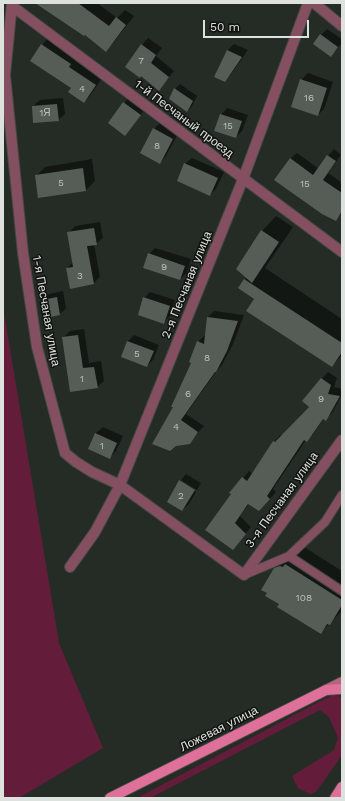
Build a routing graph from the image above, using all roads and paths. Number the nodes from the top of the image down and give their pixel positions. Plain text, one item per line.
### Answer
1 (308, 3) edge
2 (314, 3) edge
3 (12, 4) edge
4 (342, 26) edge
5 (243, 179) junction
6 (342, 252) edge
7 (342, 440) edge
8 (120, 485) junction
9 (342, 495) edge
10 (339, 505) edge
11 (289, 556) junction
12 (70, 567) dead end
13 (244, 575) junction
14 (342, 591) edge
15 (342, 682) edge
16 (342, 689) edge
17 (326, 690) junction
18 (342, 787) edge
19 (110, 798) edge
20 (335, 798) edge

1 - 5 street, 2-я Песчаная улица
2 - 4 street
3 - 5 street, 1-й Песчаный проезд
3 - 8 street, 1-я Песчаная улица
5 - 6 street, 1-й Песчаный проезд
5 - 8 street, 2-я Песчаная улица
7 - 13 street, 3-я Песчаная улица
8 - 12 street, 2-я Песчаная улица
8 - 13 street, 1-я Песчаная улица
9 - 10 lane
10 - 11 lane
11 - 13 lane
11 - 14 lane
15 - 17 main road
16 - 17 main road, Ложевая улица
17 - 19 main road, Ложевая улица
18 - 20 main road

